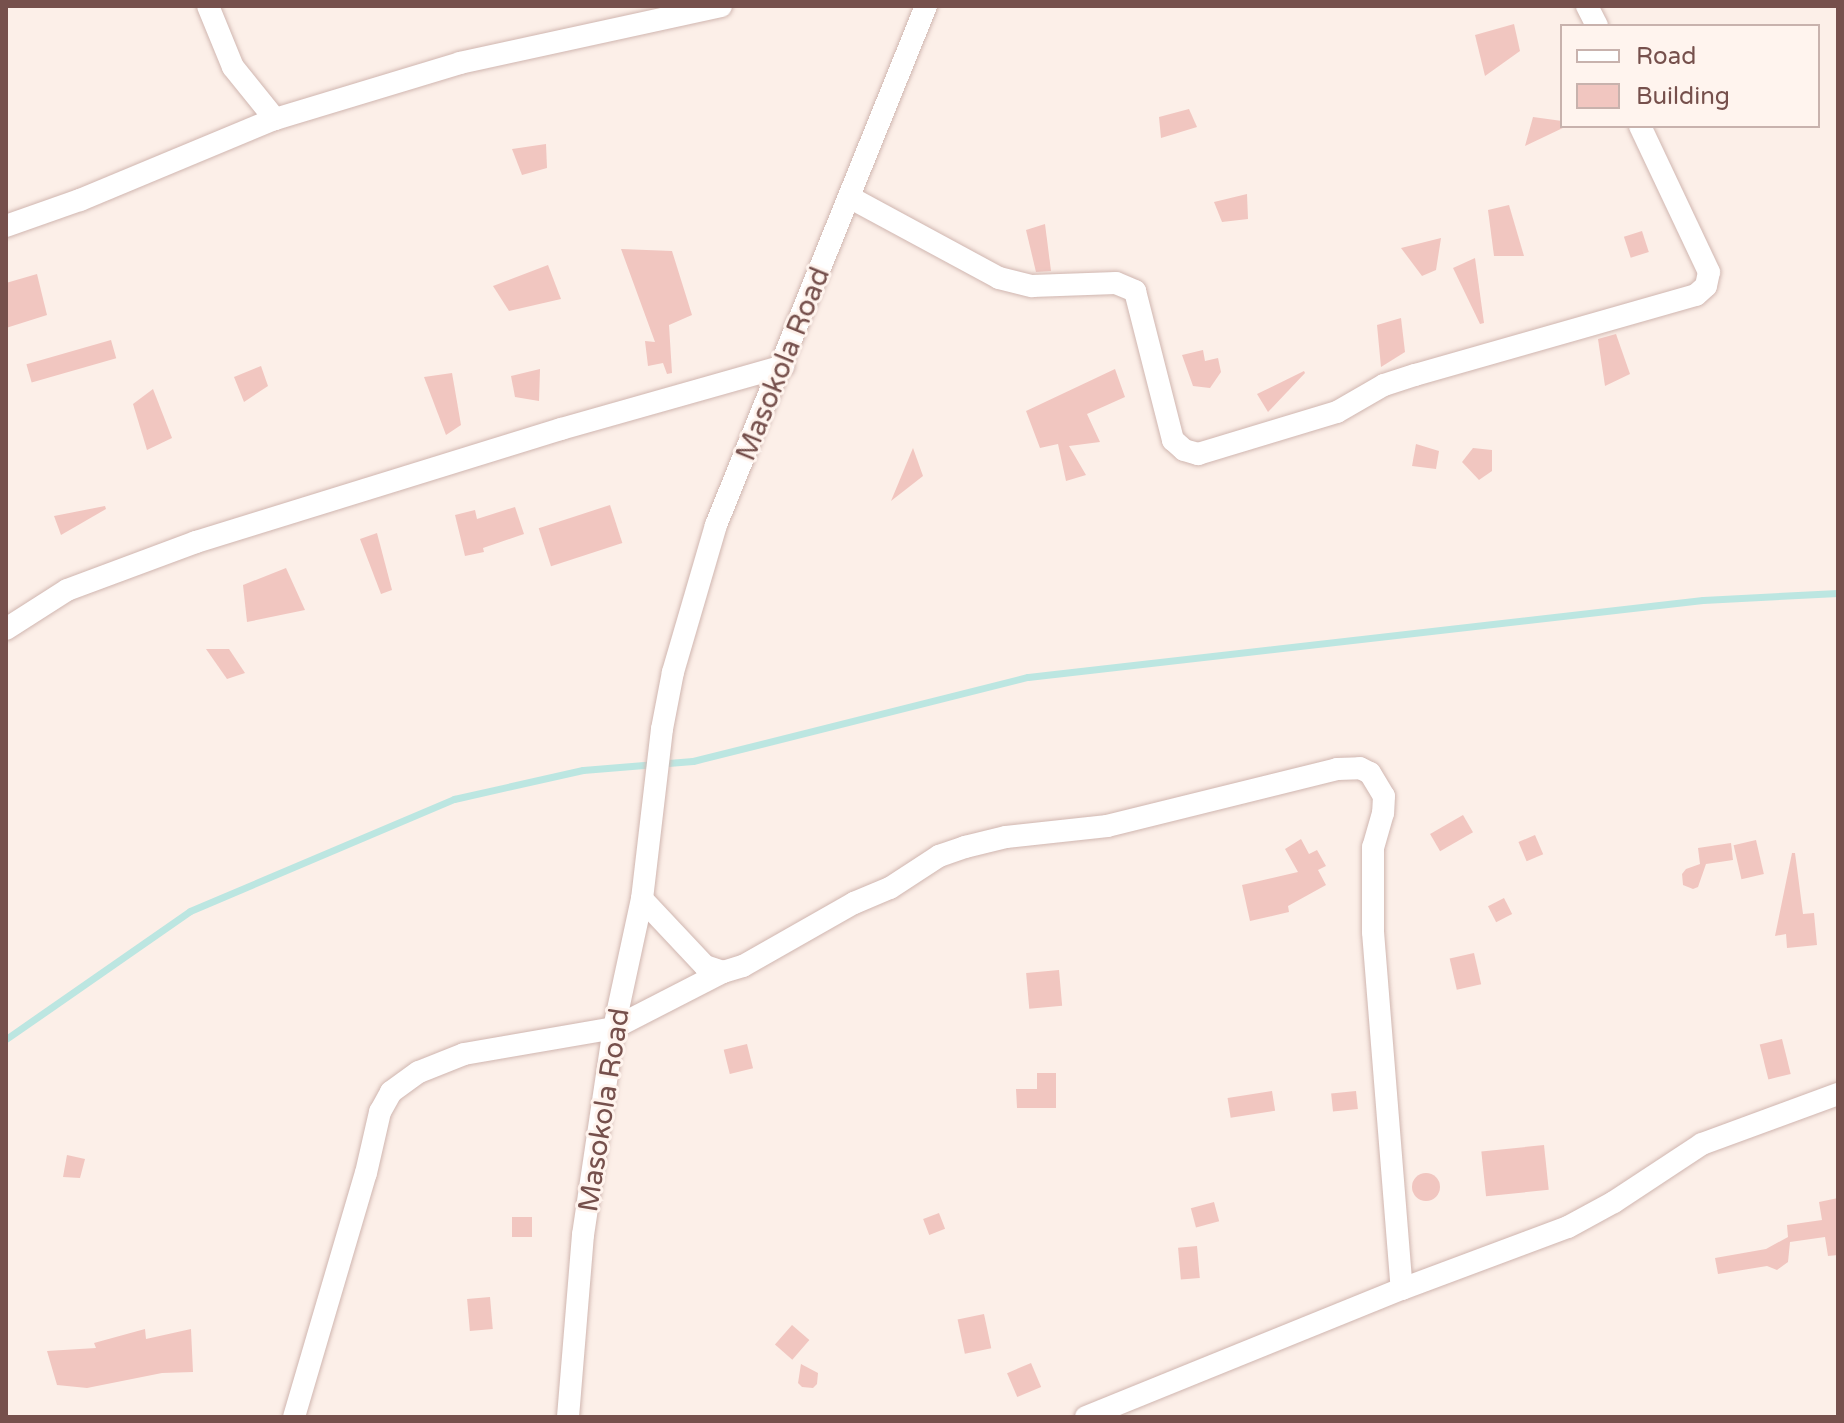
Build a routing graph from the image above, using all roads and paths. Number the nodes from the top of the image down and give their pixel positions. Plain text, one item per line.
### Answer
1 (208, 6) edge
2 (721, 6) edge
3 (926, 6) edge
4 (1587, 6) edge
5 (1596, 24) edge
6 (275, 119) junction
7 (1641, 128) edge
8 (851, 198) junction
9 (6, 226) edge
10 (783, 366) junction
11 (6, 629) edge
12 (642, 899) junction
13 (723, 972) junction
14 (614, 1028) junction
15 (1838, 1094) edge
16 (1402, 1289) junction
17 (294, 1417) edge
18 (568, 1417) edge
19 (1086, 1417) edge

1 - 6 street
2 - 6 street
3 - 8 street, Masokola Road
4 - 5 street
6 - 9 street
7 - 8 street
8 - 10 street, Masokola Road
10 - 11 street
10 - 12 street, Masokola Road
12 - 13 street
12 - 14 street, Masokola Road
13 - 14 street
13 - 16 street
14 - 17 street
14 - 18 street, Masokola Road
15 - 16 street
16 - 19 street

